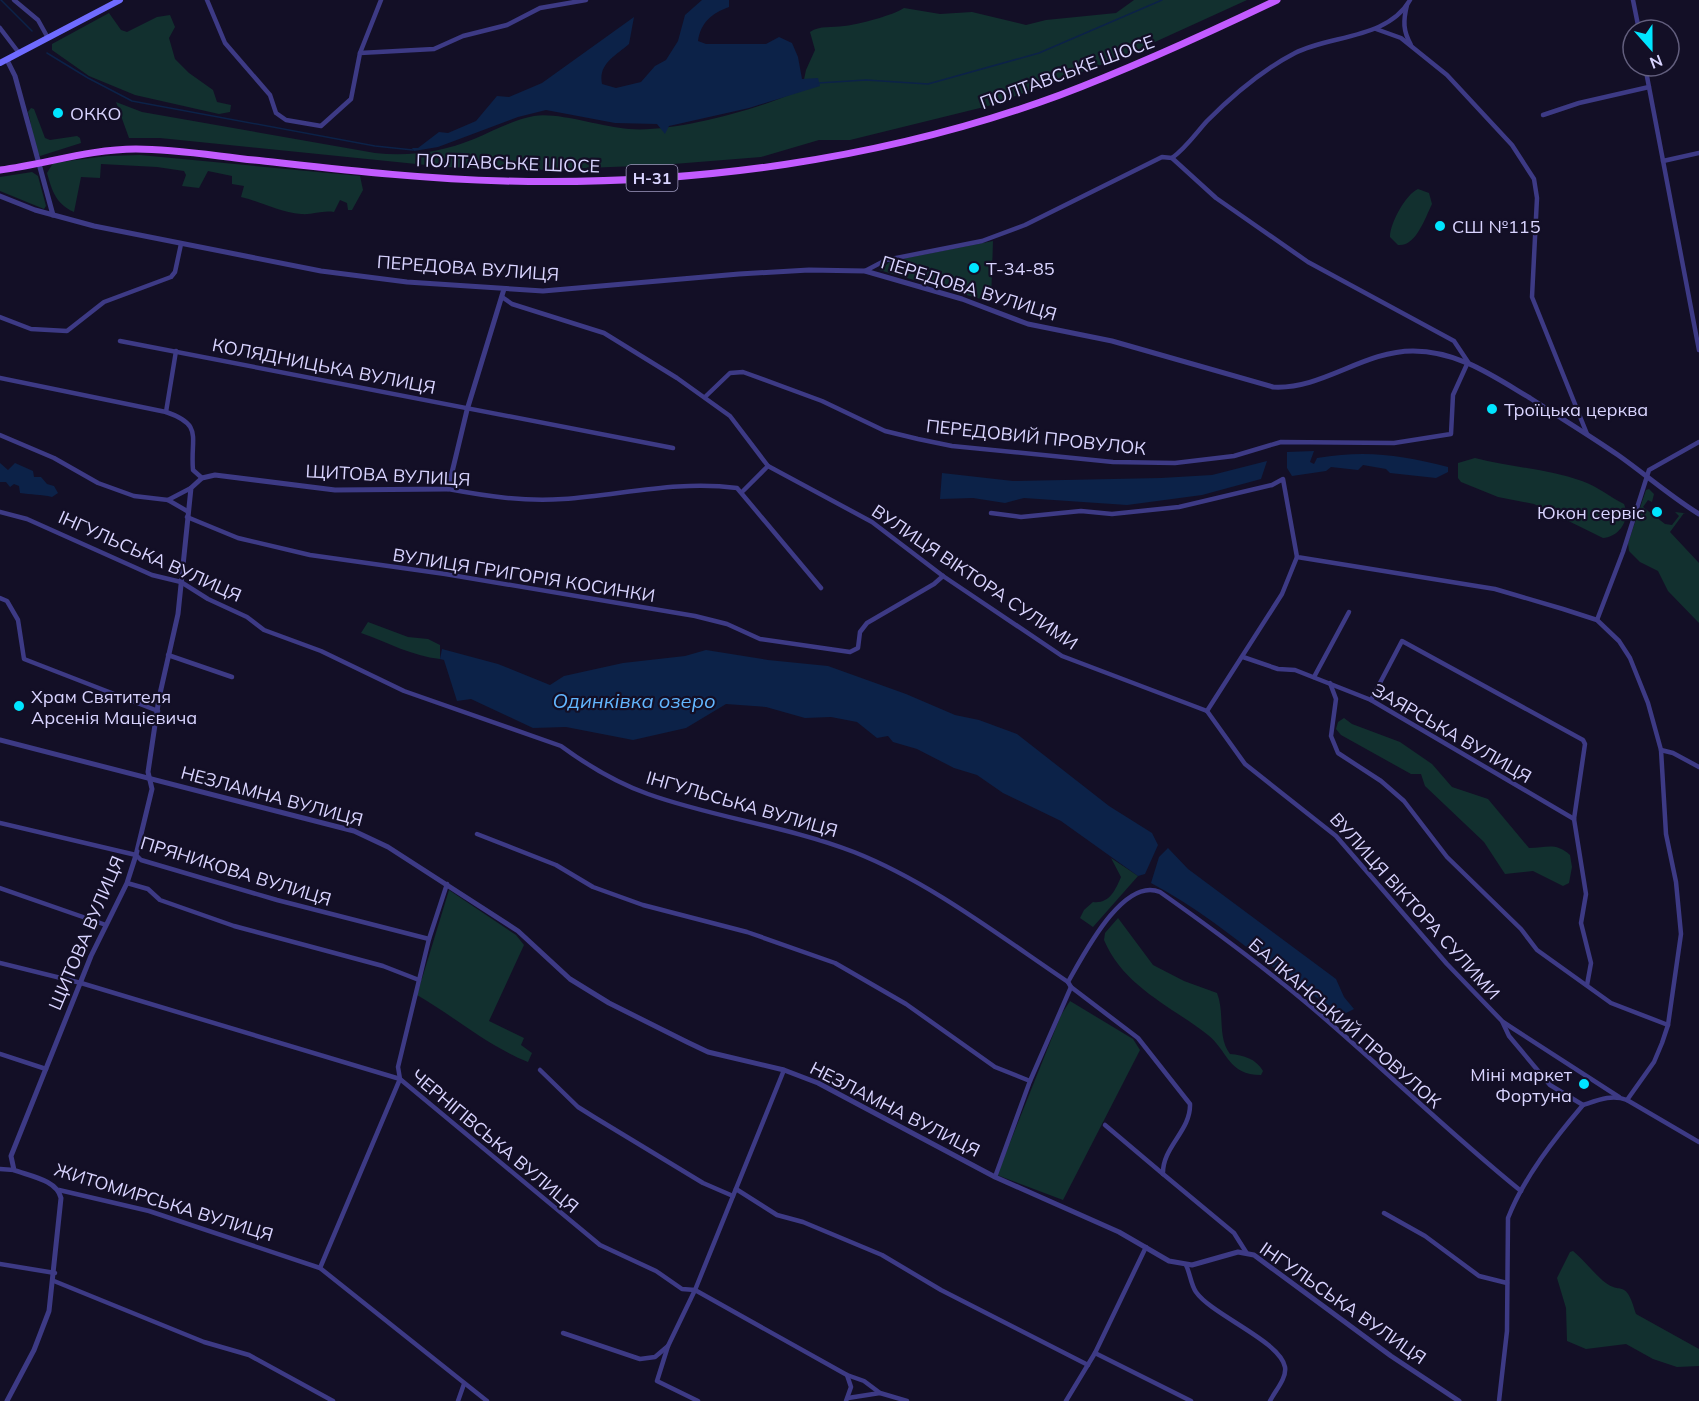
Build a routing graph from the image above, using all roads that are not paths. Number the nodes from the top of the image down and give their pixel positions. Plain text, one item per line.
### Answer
1 (14, 0) edge
2 (120, 0) edge
3 (207, 0) edge
4 (381, 0) edge
5 (586, 0) edge
6 (1277, 0) edge
7 (1633, 0) edge
8 (1408, 2) edge
9 (1637, 18) edge
10 (0, 28) edge
11 (1376, 29) junction
12 (48, 38) junction
13 (1412, 47) junction
14 (19, 53) junction
15 (360, 54) junction
16 (3, 61) edge
17 (1648, 78) edge
18 (1649, 87) junction
19 (1543, 115) dead end
20 (1699, 153) edge
21 (1173, 158) junction
22 (1663, 161) junction
23 (39, 163) junction
24 (0, 170) edge
25 (0, 196) edge
26 (53, 215) junction
27 (181, 244) junction
28 (865, 272) junction
29 (504, 289) junction
30 (501, 297) junction
31 (0, 317) edge
32 (120, 341) dead end
33 (1699, 350) edge
34 (176, 351) junction
35 (1467, 362) junction
36 (0, 378) edge
37 (706, 396) junction
38 (467, 410) junction
39 (166, 412) junction
40 (1587, 434) junction
41 (0, 435) edge
42 (1699, 442) edge
43 (673, 448) dead end
44 (768, 466) junction
45 (1648, 477) junction
46 (202, 478) junction
47 (191, 488) junction
48 (448, 489) junction
49 (743, 491) junction
50 (168, 500) junction
51 (0, 512) edge
52 (991, 513) dead end
53 (187, 514) junction
54 (1699, 514) edge
55 (1297, 557) junction
56 (943, 576) junction
57 (181, 582) junction
58 (821, 588) dead end
59 (0, 598) edge
60 (1349, 612) dead end
61 (1597, 620) junction
62 (168, 655) junction
63 (1243, 657) junction
64 (232, 677) dead end
65 (1314, 677) junction
66 (1330, 683) junction
67 (1371, 700) junction
68 (158, 711) junction
69 (1208, 711) junction
70 (0, 740) edge
71 (1661, 750) junction
72 (1699, 767) edge
73 (149, 779) junction
74 (1574, 819) junction
75 (0, 823) edge
76 (477, 834) dead end
77 (136, 855) junction
78 (127, 883) junction
79 (447, 884) junction
80 (0, 888) edge
81 (106, 925) junction
82 (429, 939) junction
83 (0, 963) edge
84 (419, 980) junction
85 (81, 983) junction
86 (1070, 985) junction
87 (1587, 985) junction
88 (1502, 1021) junction
89 (1668, 1025) junction
90 (0, 1054) edge
91 (46, 1069) junction
92 (540, 1070) dead end
93 (784, 1070) junction
94 (400, 1079) junction
95 (1030, 1081) junction
96 (1619, 1097) junction
97 (1628, 1100) junction
98 (1583, 1105) junction
99 (1105, 1125) dead end
100 (1699, 1142) edge
101 (0, 1169) edge
102 (14, 1170) junction
103 (1163, 1174) junction
104 (995, 1177) junction
105 (736, 1189) junction
106 (59, 1190) junction
107 (1521, 1191) junction
108 (733, 1197) junction
109 (1384, 1213) dead end
110 (1146, 1247) junction
111 (1246, 1252) junction
112 (0, 1264) edge
113 (1186, 1265) junction
114 (321, 1268) junction
115 (55, 1273) junction
116 (54, 1281) junction
117 (1507, 1283) junction
118 (695, 1290) junction
119 (563, 1333) dead end
120 (668, 1346) junction
121 (1095, 1353) junction
122 (655, 1357) junction
123 (662, 1365) junction
124 (1088, 1365) junction
125 (847, 1375) junction
126 (464, 1384) junction
127 (880, 1393) junction
128 (847, 1399) edge
129 (7, 1401) edge
130 (333, 1401) edge
131 (458, 1401) edge
132 (487, 1401) edge
133 (698, 1401) edge
134 (907, 1401) edge
135 (1066, 1401) edge
136 (1191, 1401) edge
137 (1270, 1401) edge
138 (1459, 1401) edge
139 (1499, 1401) edge

1 - 12 street
2 - 12 main road
3 - 15 street
4 - 15 street
5 - 15 street
6 - 23 main road, ПОЛТАВСЬКЕ ШОСЕ / Н-31
7 - 9 street
8 - 11 street
8 - 13 street
10 - 14 street
11 - 13 street
11 - 21 street
12 - 14 main road
13 - 40 street
14 - 16 main road
16 - 23 street
17 - 18 street
18 - 19 street
18 - 22 street
20 - 22 street
21 - 28 street
21 - 35 street
22 - 33 street
23 - 24 main road, ПОЛТАВСЬКЕ ШОСЕ / Н-31
23 - 26 street
25 - 26 street, ПЕРЕДОВА ВУЛИЦЯ
26 - 27 street, ПЕРЕДОВА ВУЛИЦЯ
27 - 29 street, ПЕРЕДОВА ВУЛИЦЯ
27 - 31 street
28 - 29 street, ПЕРЕДОВА ВУЛИЦЯ
28 - 35 street, ПЕРЕДОВА ВУЛИЦЯ
29 - 30 street
30 - 37 street, ВУЛИЦЯ ВІКТОРА СУЛИМИ
30 - 38 street
32 - 34 street, КОЛЯДНИЦЬКА ВУЛИЦЯ
34 - 38 street, КОЛЯДНИЦЬКА ВУЛИЦЯ
34 - 39 street
35 - 37 street, ПЕРЕДОВИЙ ПРОВУЛОК
35 - 40 street, ПЕРЕДОВА ВУЛИЦЯ
36 - 39 street
37 - 44 street, ВУЛИЦЯ ВІКТОРА СУЛИМИ
38 - 43 street, КОЛЯДНИЦЬКА ВУЛИЦЯ
38 - 48 street
39 - 46 street
40 - 45 street, ПЕРЕДОВА ВУЛИЦЯ
41 - 50 street
42 - 45 street
44 - 49 street
44 - 56 street, ВУЛИЦЯ ВІКТОРА СУЛИМИ
45 - 54 street, ПЕРЕДОВА ВУЛИЦЯ
45 - 61 street
46 - 47 street
46 - 48 street, ЩИТОВА ВУЛИЦЯ
47 - 50 street
47 - 53 street, ЩИТОВА ВУЛИЦЯ
48 - 49 street, ЩИТОВА ВУЛИЦЯ
49 - 58 street
50 - 53 street, ВУЛИЦЯ ГРИГОРІЯ КОСИНКИ
51 - 57 street, ІНГУЛЬСЬКА ВУЛИЦЯ
52 - 55 street
53 - 56 street, ВУЛИЦЯ ГРИГОРІЯ КОСИНКИ
53 - 57 street, ЩИТОВА ВУЛИЦЯ
55 - 61 street
55 - 63 street
56 - 69 street, ВУЛИЦЯ ВІКТОРА СУЛИМИ
57 - 62 street, ЩИТОВА ВУЛИЦЯ
57 - 86 street, ІНГУЛЬСЬКА ВУЛИЦЯ
59 - 68 street
60 - 65 street
61 - 71 street
62 - 64 street
62 - 68 street, ЩИТОВА ВУЛИЦЯ
63 - 65 street, ЗАЯРСЬКА ВУЛИЦЯ
63 - 69 street
65 - 66 street, ЗАЯРСЬКА ВУЛИЦЯ
66 - 67 street, ЗАЯРСЬКА ВУЛИЦЯ
66 - 87 street
67 - 74 street, ЗАЯРСЬКА ВУЛИЦЯ
67 - 74 street
68 - 73 street, ЩИТОВА ВУЛИЦЯ
69 - 88 street, ВУЛИЦЯ ВІКТОРА СУЛИМИ
70 - 73 street, НЕЗЛАМНА ВУЛИЦЯ
71 - 72 street
71 - 89 street
73 - 77 street, ЩИТОВА ВУЛИЦЯ
73 - 79 street, НЕЗЛАМНА ВУЛИЦЯ
74 - 87 street
75 - 77 street, ПРЯНИКОВА ВУЛИЦЯ
76 - 95 street
77 - 78 street, ЩИТОВА ВУЛИЦЯ
77 - 82 street, ПРЯНИКОВА ВУЛИЦЯ
78 - 81 street, ЩИТОВА ВУЛИЦЯ
78 - 84 street
79 - 82 street
79 - 93 street, НЕЗЛАМНА ВУЛИЦЯ
80 - 81 street
81 - 85 street, ЩИТОВА ВУЛИЦЯ
82 - 84 street
83 - 85 street, ЧЕРНІГІВСЬКА ВУЛИЦЯ
84 - 94 street
85 - 91 street, ЩИТОВА ВУЛИЦЯ
85 - 94 street, ЧЕРНІГІВСЬКА ВУЛИЦЯ
86 - 95 street
86 - 103 street, ІНГУЛЬСЬКА ВУЛИЦЯ
86 - 107 street, БАЛКАНСЬКИЙ ПРОВУЛОК
87 - 89 street
88 - 96 street, ВУЛИЦЯ ВІКТОРА СУЛИМИ
88 - 98 street, ВУЛИЦЯ ВІКТОРА СУЛИМИ
89 - 97 street
90 - 91 street
91 - 102 street, ЩИТОВА ВУЛИЦЯ
92 - 108 street
93 - 104 street, НЕЗЛАМНА ВУЛИЦЯ
93 - 105 street
94 - 114 street
94 - 118 street, ЧЕРНІГІВСЬКА ВУЛИЦЯ
95 - 104 street
96 - 97 street, ВУЛИЦЯ ВІКТОРА СУЛИМИ
96 - 98 street, ВУЛИЦЯ ВІКТОРА СУЛИМИ
97 - 100 street, ВУЛИЦЯ ВІКТОРА СУЛИМИ
98 - 107 street
99 - 103 street, ІНГУЛЬСЬКА ВУЛИЦЯ
101 - 102 street, ЖИТОМИРСЬКА ВУЛИЦЯ
102 - 106 street, ЖИТОМИРСЬКА ВУЛИЦЯ
103 - 111 street, ІНГУЛЬСЬКА ВУЛИЦЯ
104 - 110 street, НЕЗЛАМНА ВУЛИЦЯ
105 - 108 street
105 - 124 street
106 - 114 street, ЖИТОМИРСЬКА ВУЛИЦЯ
106 - 115 street
107 - 117 street
108 - 118 street
109 - 117 street
110 - 113 street, НЕЗЛАМНА ВУЛИЦЯ
110 - 121 street
111 - 113 street
111 - 138 street, ІНГУЛЬСЬКА ВУЛИЦЯ
112 - 115 street
113 - 137 street
114 - 126 street, ЖИТОМИРСЬКА ВУЛИЦЯ
115 - 116 street
116 - 129 street
116 - 130 street
117 - 139 street
118 - 120 street
118 - 125 street, ЧЕРНІГІВСЬКА ВУЛИЦЯ
119 - 122 street
120 - 122 street
120 - 123 street
121 - 124 street
121 - 136 street
122 - 123 street
123 - 133 street
124 - 135 street
125 - 127 street, ЧЕРНІГІВСЬКА ВУЛИЦЯ
125 - 128 street
126 - 131 street
126 - 132 street, ЖИТОМИРСЬКА ВУЛИЦЯ
127 - 128 street
127 - 134 street, ЧЕРНІГІВСЬКА ВУЛИЦЯ

